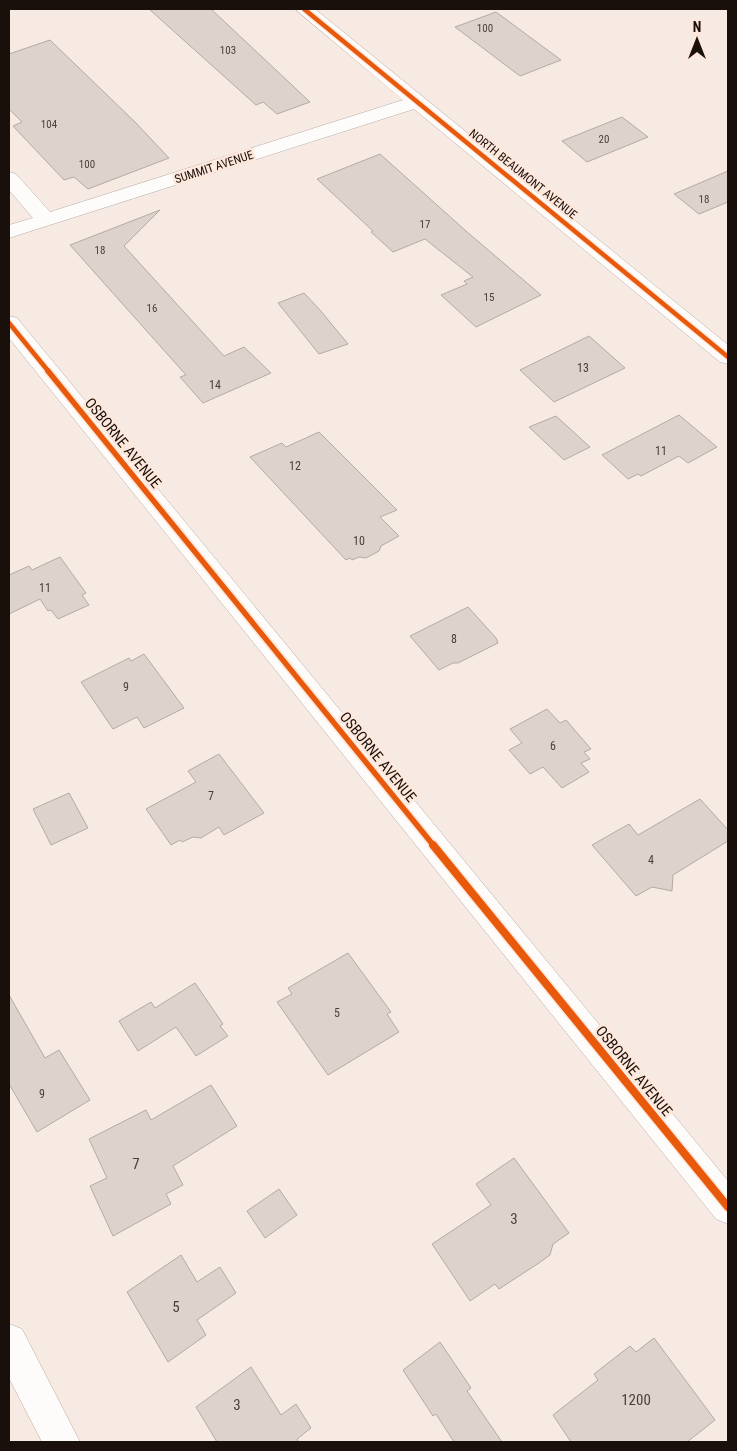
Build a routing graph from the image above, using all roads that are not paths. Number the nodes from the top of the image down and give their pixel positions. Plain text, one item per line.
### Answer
1 (304, 9) edge
2 (418, 102) junction
3 (9, 178) edge
4 (46, 220) junction
5 (9, 232) edge
6 (9, 322) edge
7 (728, 357) edge
8 (728, 1207) edge
9 (9, 1342) edge
10 (62, 1442) edge

1 - 2 street, NORTH BEAUMONT AVENUE
2 - 4 street, SUMMIT AVENUE
2 - 7 street, NORTH BEAUMONT AVENUE
3 - 4 street
4 - 5 street, SUMMIT AVENUE
6 - 8 street, OSBORNE AVENUE
9 - 10 street

